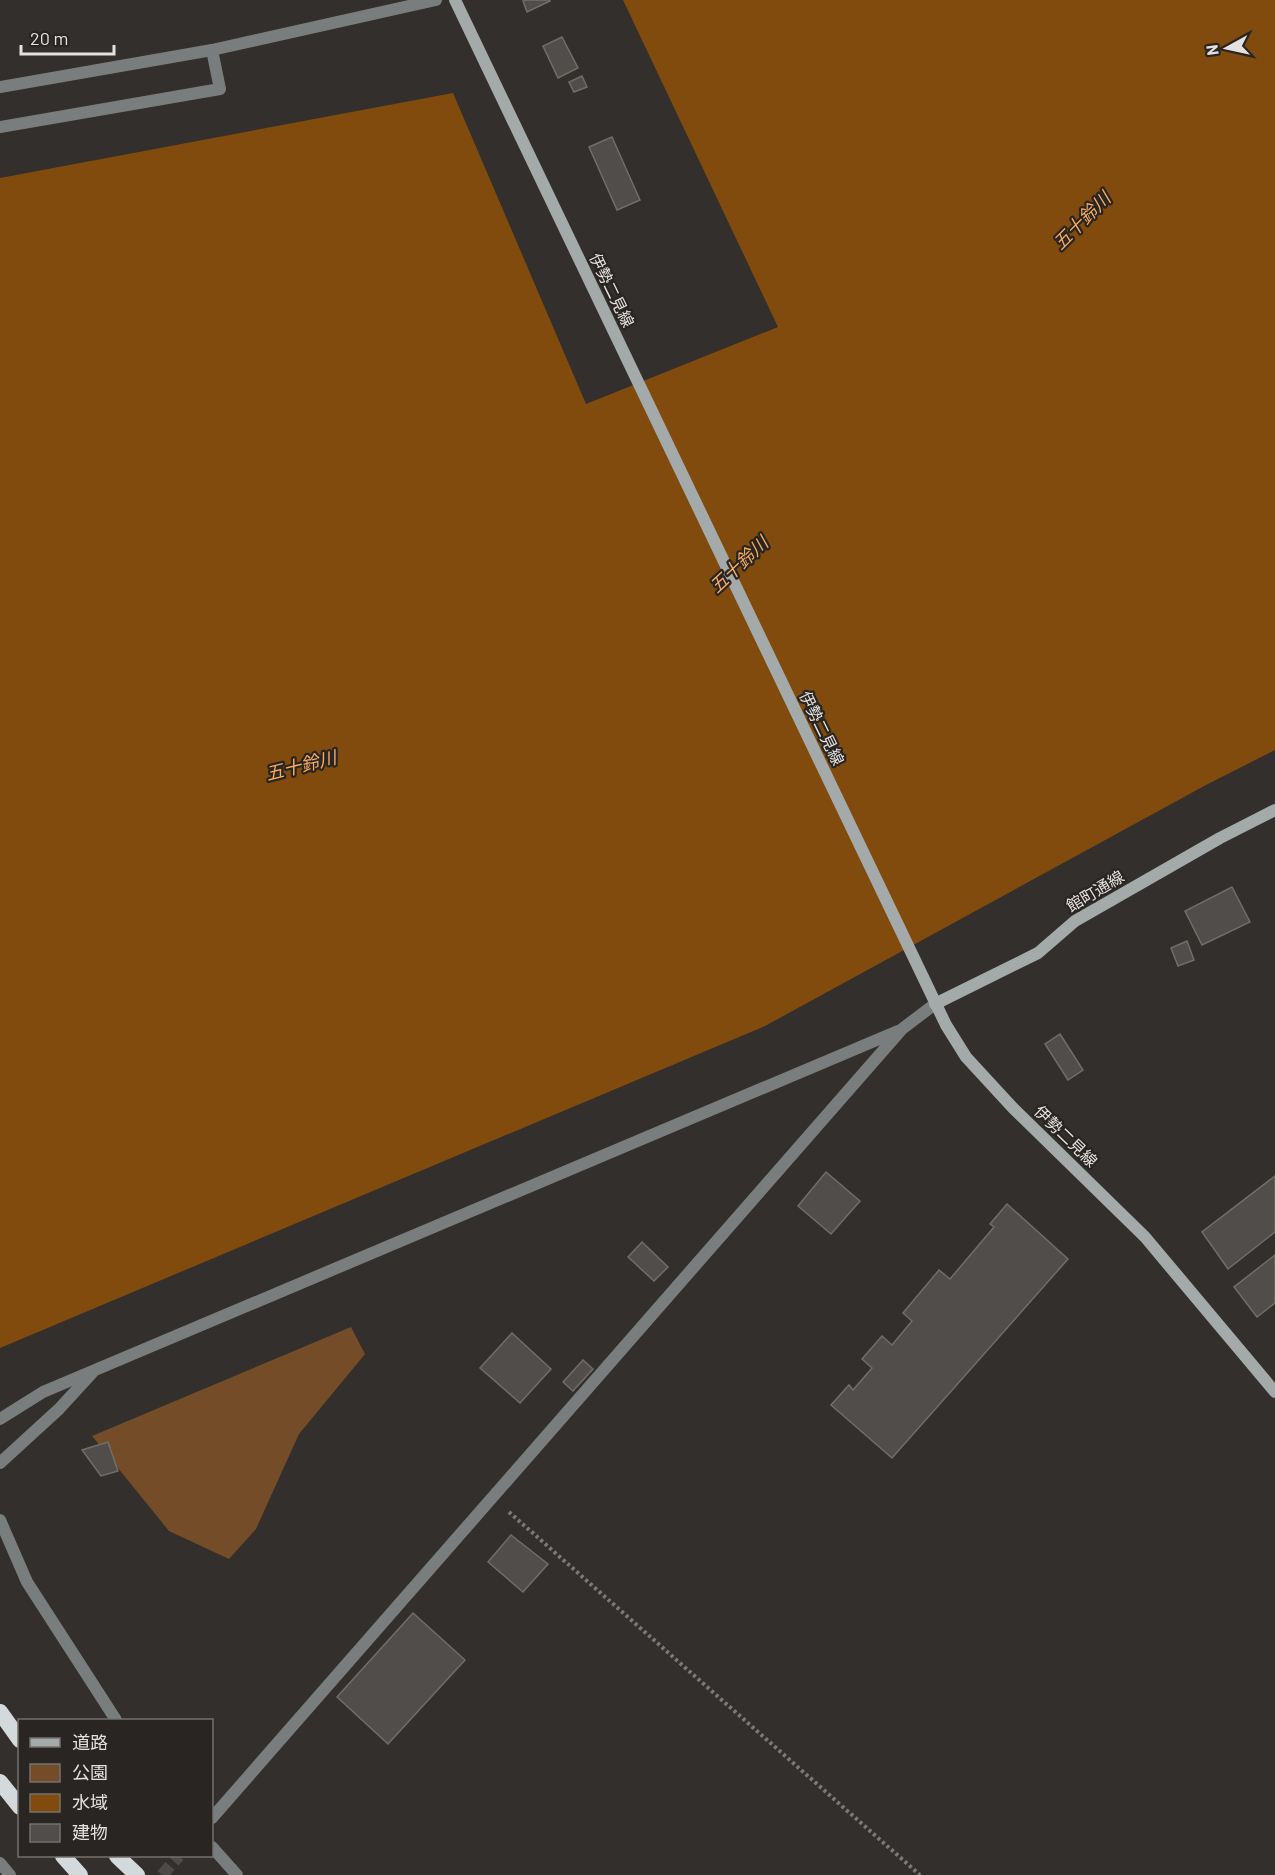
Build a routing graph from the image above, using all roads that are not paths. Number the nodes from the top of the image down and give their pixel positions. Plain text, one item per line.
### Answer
1 (436, 0) edge
2 (455, 0) edge
3 (212, 50) junction
4 (0, 87) edge
5 (0, 127) edge
6 (1275, 810) edge
7 (935, 1004) junction
8 (902, 1029) junction
9 (94, 1370) junction
10 (1275, 1392) edge
11 (0, 1419) edge
12 (0, 1463) edge
13 (0, 1520) edge
14 (0, 1712) edge
15 (115, 1719) edge
16 (18, 1737) edge
17 (0, 1782) edge
18 (18, 1804) edge
19 (213, 1817) edge
20 (213, 1848) edge
21 (64, 1857) edge
22 (118, 1857) edge
23 (0, 1863) edge
24 (10, 1875) edge
25 (80, 1875) edge
26 (137, 1875) edge
27 (237, 1875) edge

1 - 3 street
2 - 7 main road, 伊勢二見線
3 - 4 street
3 - 5 street
6 - 7 main road, 館町通線
7 - 8 street
7 - 10 main road, 伊勢二見線
8 - 9 street
8 - 19 street
9 - 11 street
9 - 12 street
13 - 15 street
14 - 16 highway
17 - 18 highway
20 - 27 street
21 - 25 highway
22 - 26 highway
23 - 24 street

